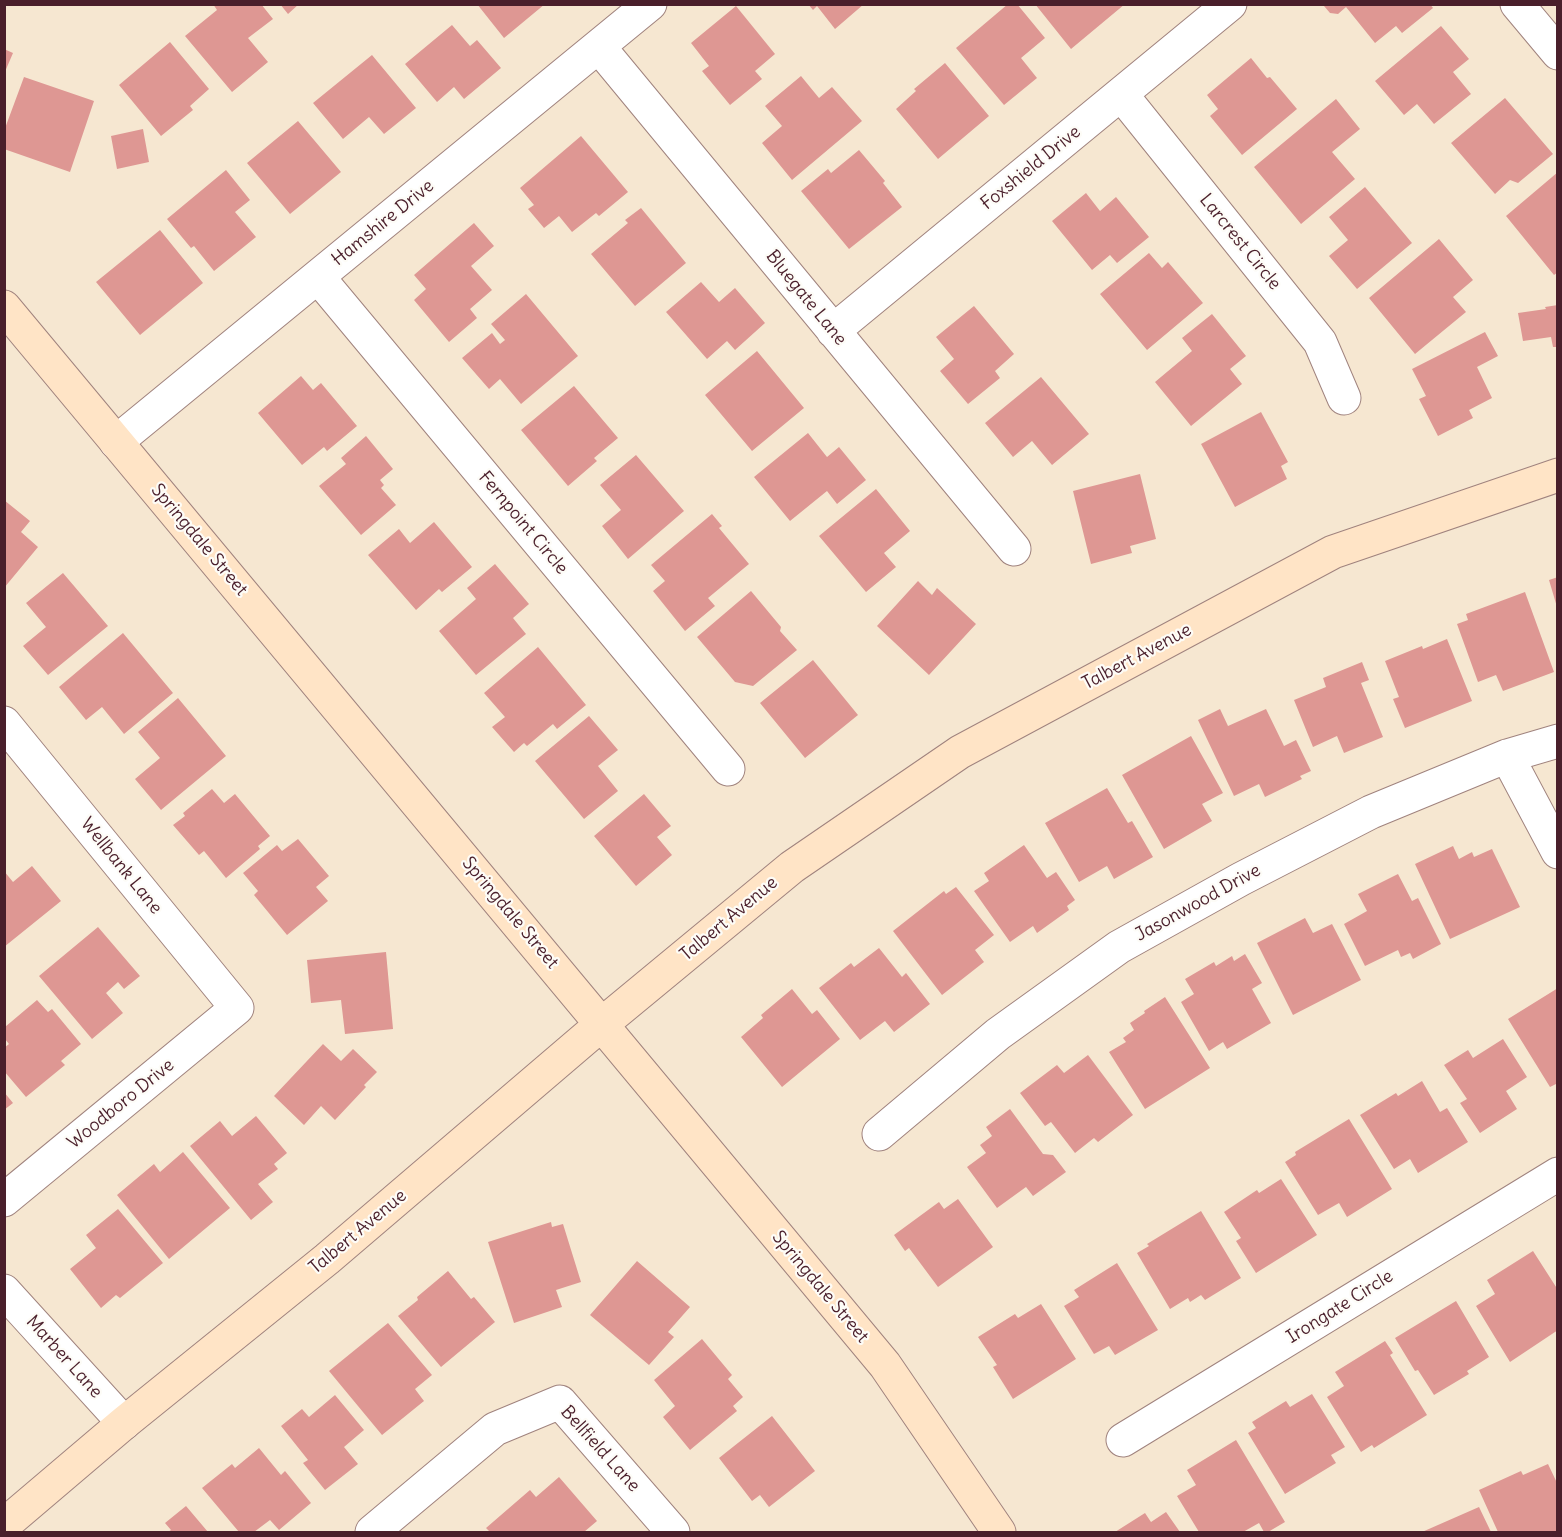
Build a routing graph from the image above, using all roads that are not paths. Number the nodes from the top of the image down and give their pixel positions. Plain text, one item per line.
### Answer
1 (650, 4) edge
2 (1230, 4) edge
3 (1517, 4) edge
4 (599, 47) junction
5 (1557, 53) edge
6 (1121, 94) junction
7 (318, 277) junction
8 (4, 307) edge
9 (833, 332) junction
10 (1344, 398) dead end
11 (117, 442) junction
12 (1557, 476) edge
13 (1014, 549) dead end
14 (4, 723) edge
15 (1557, 741) edge
16 (1507, 756) junction
17 (728, 769) dead end
18 (1557, 852) edge
19 (237, 1008) joint
20 (602, 1024) junction
21 (879, 1134) dead end
22 (1557, 1173) edge
23 (4, 1200) edge
24 (4, 1291) edge
25 (124, 1423) junction
26 (1123, 1440) dead end
27 (4, 1525) edge
28 (372, 1533) edge
29 (674, 1533) edge
30 (999, 1533) edge

1 - 4 street, Hamshire Drive
2 - 6 street, Foxshield Drive
3 - 5 street
4 - 7 street, Hamshire Drive
4 - 9 street, Bluegate Lane
6 - 9 street, Foxshield Drive
6 - 10 street, Larcrest Circle
7 - 11 street, Hamshire Drive
7 - 17 street, Fernpoint Circle
8 - 11 street, Springdale Street
9 - 13 street, Bluegate Lane
11 - 20 street, Springdale Street
12 - 20 street, Talbert Avenue
14 - 19 street, Wellbank Lane
15 - 16 street, Jasonwood Drive
16 - 18 street
16 - 21 street, Jasonwood Drive
19 - 23 street, Woodboro Drive
20 - 25 street, Talbert Avenue
20 - 30 street, Springdale Street
22 - 26 street, Irongate Circle
24 - 25 street, Marber Lane
25 - 27 street, Talbert Avenue
28 - 29 street, Bellfield Lane

